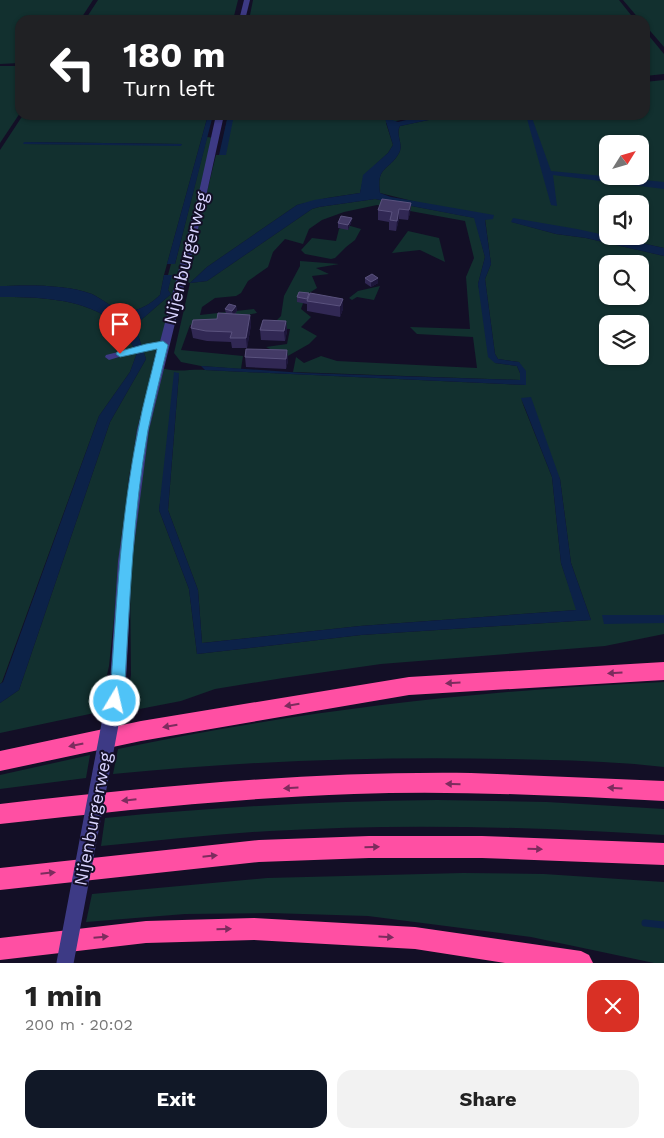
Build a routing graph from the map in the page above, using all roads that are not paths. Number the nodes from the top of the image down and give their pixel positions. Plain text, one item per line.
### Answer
1 (247, 0) edge
2 (243, 15) edge
3 (219, 120) edge
4 (163, 345) junction
5 (146, 347) joint
6 (131, 351) joint
7 (109, 357) dead end
8 (664, 671) edge
9 (0, 761) edge
10 (664, 791) edge
11 (0, 814) edge
12 (664, 854) edge
13 (0, 879) edge
14 (0, 949) edge
15 (65, 963) edge
16 (581, 963) edge

1 - 2 street
3 - 4 street, Nijenburgerweg
4 - 5 lane
4 - 15 street, Nijenburgerweg, bridge
5 - 6 lane
6 - 7 lane
8 -> 9 highway
10 -> 11 highway
13 -> 12 highway
14 -> 16 highway

